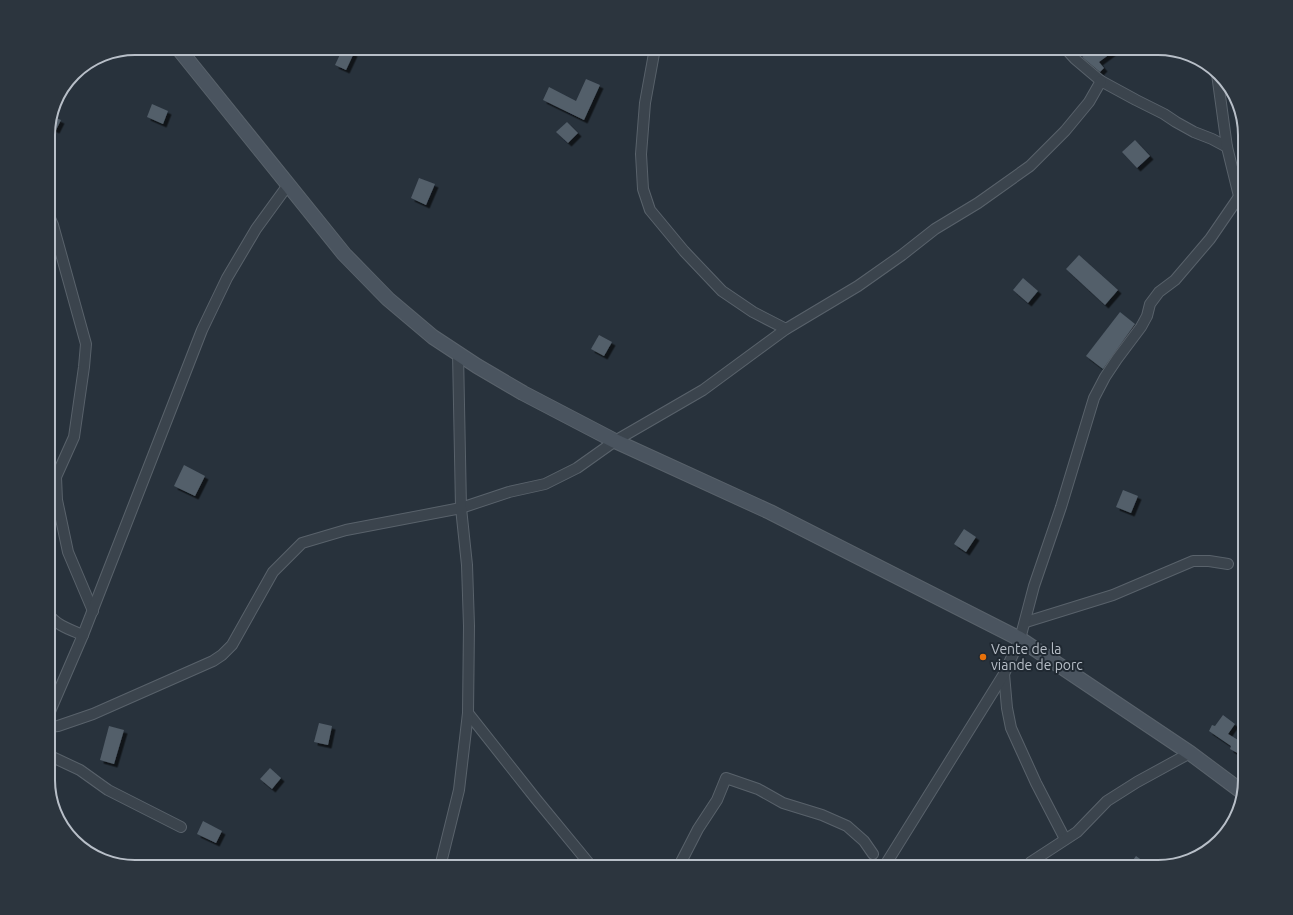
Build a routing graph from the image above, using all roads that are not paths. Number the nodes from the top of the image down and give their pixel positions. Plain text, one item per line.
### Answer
1 (184, 55) edge
2 (654, 55) edge
3 (1072, 55) edge
4 (1101, 81) junction
5 (1217, 82) edge
6 (1227, 147) junction
7 (1238, 180) edge
8 (288, 186) junction
9 (1238, 198) edge
10 (55, 232) edge
11 (786, 329) junction
12 (458, 353) junction
13 (615, 441) junction
14 (461, 508) junction
15 (1228, 564) dead end
16 (92, 610) junction
17 (55, 621) edge
18 (1026, 622) junction
19 (83, 636) junction
20 (1020, 639) junction
21 (1004, 674) junction
22 (55, 700) edge
23 (468, 713) junction
24 (55, 726) edge
25 (1190, 753) junction
26 (55, 758) edge
27 (1237, 788) edge
28 (181, 827) dead end
29 (1066, 839) junction
30 (873, 854) dead end
31 (442, 860) edge
32 (586, 860) edge
33 (682, 860) edge
34 (888, 860) edge
35 (1034, 860) edge

1 - 8 main road
2 - 11 street
3 - 4 street
4 - 6 street
4 - 11 street
5 - 6 street
6 - 7 street
8 - 12 main road
8 - 16 street
9 - 18 street
10 - 16 street
11 - 13 street
12 - 13 main road
12 - 14 street
13 - 14 street
13 - 20 main road
14 - 23 street
14 - 24 street
15 - 18 street
16 - 19 street
17 - 19 street
18 - 20 street
19 - 22 street
20 - 21 street
20 - 25 main road
21 - 29 street
21 - 34 street
23 - 31 street
23 - 32 street
25 - 27 main road
25 - 29 street
26 - 28 street
29 - 35 street
30 - 33 street

